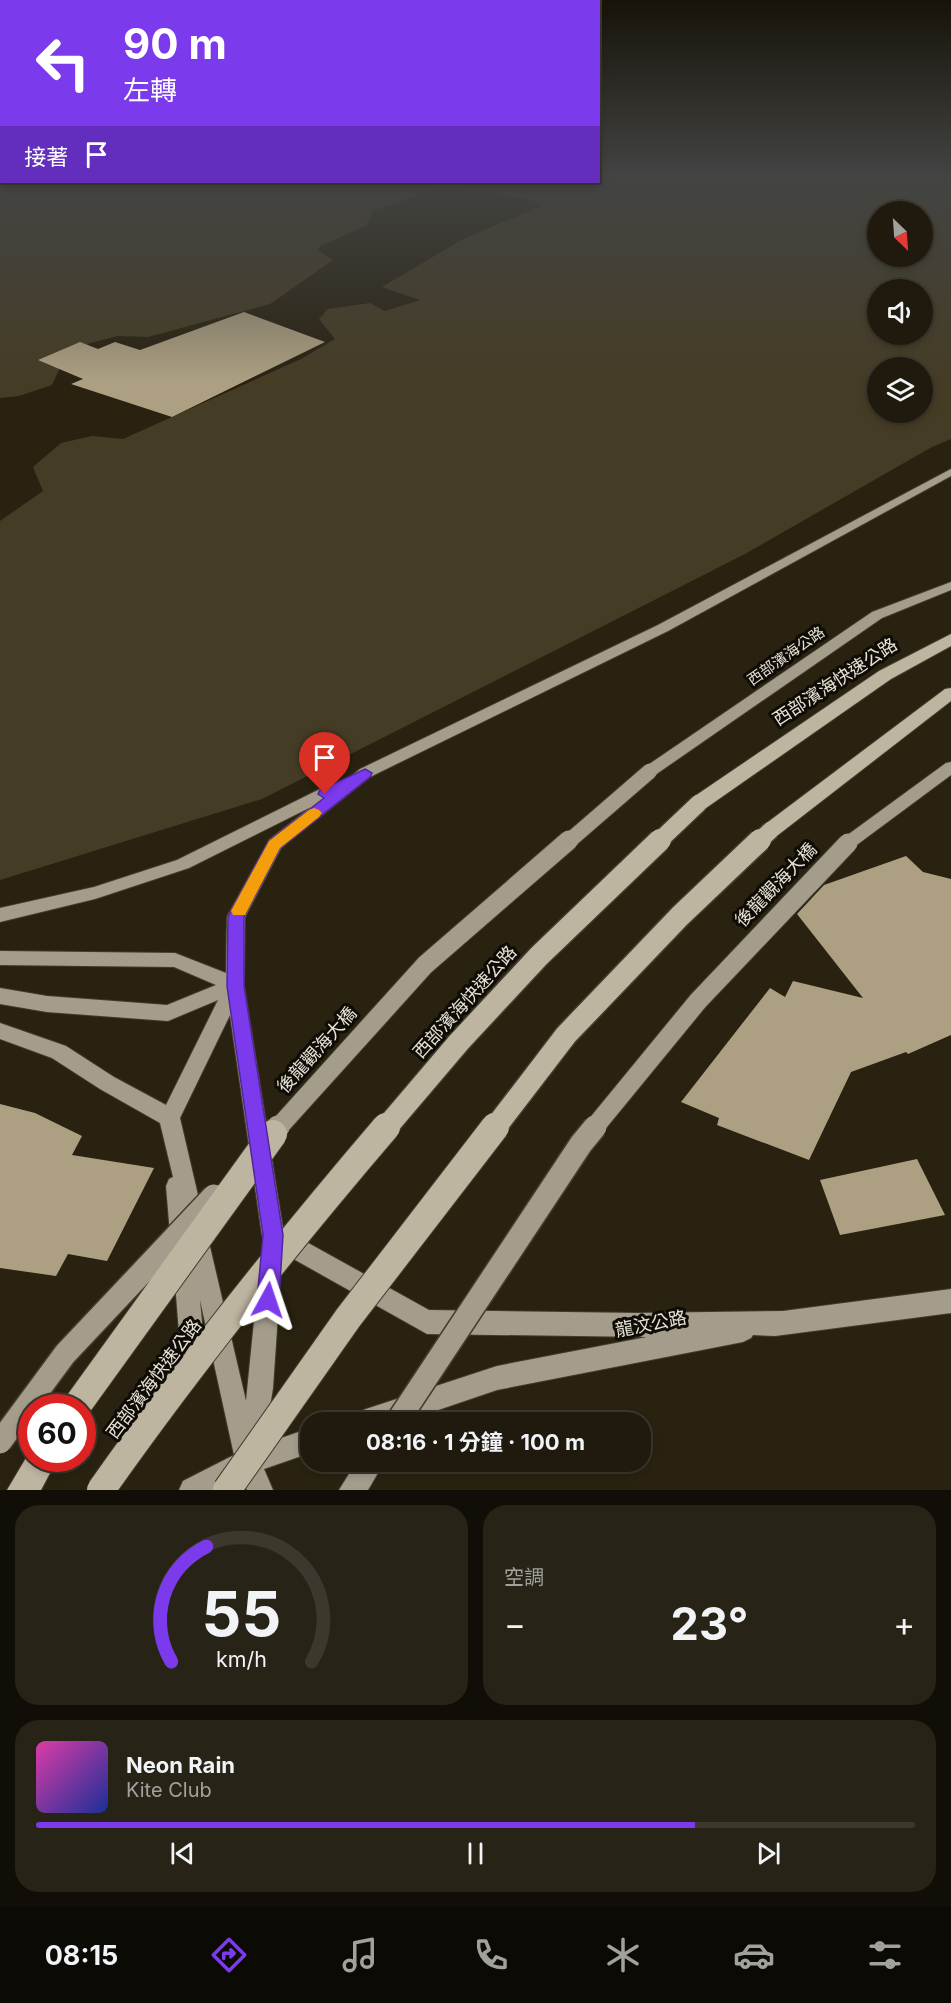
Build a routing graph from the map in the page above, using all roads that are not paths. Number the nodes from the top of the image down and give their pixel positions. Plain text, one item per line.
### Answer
1 (951, 472) edge
2 (951, 586) edge
3 (951, 639) edge
4 (951, 693) edge
5 (951, 767) edge
6 (650, 771) joint
7 (365, 773) junction
8 (0, 915) edge
9 (0, 958) edge
10 (235, 986) junction
11 (0, 996) edge
12 (0, 1031) edge
13 (170, 1118) junction
14 (273, 1134) junction
15 (273, 1235) junction
16 (951, 1301) edge
17 (783, 1323) junction
18 (85, 1394) edge
19 (396, 1412) edge
20 (404, 1412) edge
21 (0, 1442) edge
22 (300, 1444) edge
23 (248, 1462) junction
24 (34, 1472) edge
25 (364, 1472) edge
26 (23, 1490) edge
27 (93, 1490) edge
28 (101, 1490) edge
29 (192, 1490) edge
30 (209, 1490) edge
31 (227, 1490) edge
32 (260, 1490) edge
33 (352, 1490) edge

1 - 7 main road
2 - 6 main road, 西部濱海公路
3 - 28 highway, 西部濱海快速公路, bridge
4 - 31 highway, bridge
5 - 20 main road, 後龍觀海大橋, bridge
6 - 14 main road, 後龍觀海大橋, bridge
7 - 8 main road
7 - 10 main road
9 - 10 main road
10 - 11 main road
10 - 13 main road
10 - 15 main road
12 - 13 main road
13 - 23 main road
13 - 27 main road
14 - 18 highway, bridge
14 - 21 main road, 後龍觀海大橋, bridge
15 - 17 main road
15 - 23 main road
16 - 17 main road, 龍汶公路
17 - 19 main road, 龍汶公路
22 - 23 main road
23 - 29 main road
23 - 30 main road
23 - 32 main road
24 - 26 highway
25 - 33 main road

